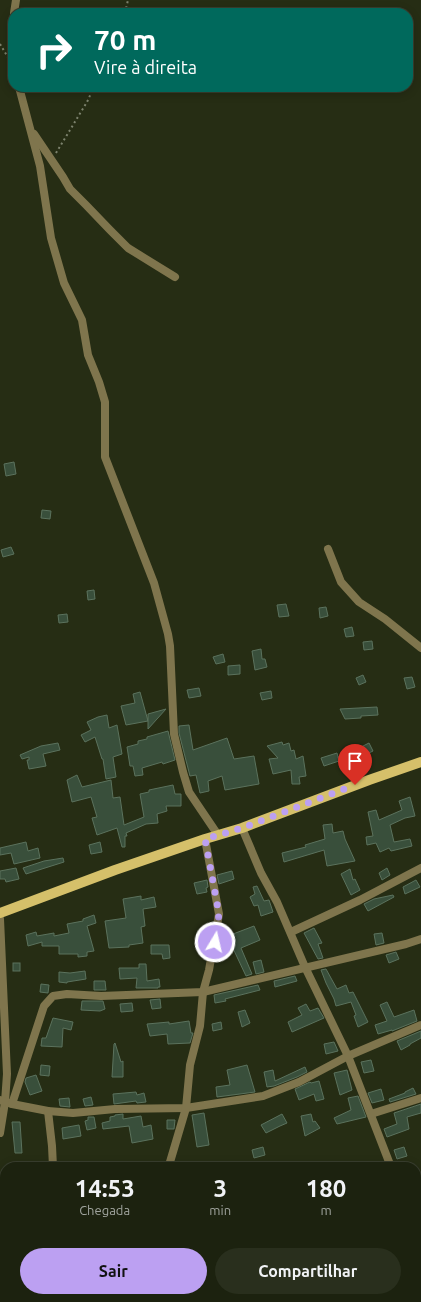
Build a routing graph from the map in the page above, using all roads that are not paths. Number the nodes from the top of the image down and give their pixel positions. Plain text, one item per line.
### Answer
1 (20, 92) edge
2 (31, 130) junction
3 (175, 277) dead end
4 (328, 549) dead end
5 (421, 648) edge
6 (420, 761) edge
7 (242, 828) junction
8 (218, 835) junction
9 (205, 839) junction
10 (421, 868) edge
11 (0, 913) edge
12 (0, 919) edge
13 (291, 932) junction
14 (421, 939) edge
15 (305, 967) junction
16 (203, 992) junction
17 (421, 1025) edge
18 (348, 1056) junction
19 (421, 1098) edge
20 (5, 1102) edge
21 (186, 1108) junction
22 (48, 1111) junction
23 (1, 1114) edge
24 (371, 1114) junction
25 (0, 1133) edge
26 (53, 1162) edge
27 (170, 1162) edge
28 (389, 1162) edge

1 - 2 street
2 - 3 street
2 - 8 street
4 - 5 street
6 - 7 main road
7 - 8 main road
7 - 13 street
8 - 9 main road
9 - 11 main road
9 - 16 street
10 - 13 street
12 - 20 street
13 - 15 street
14 - 15 street
15 - 16 street
15 - 18 street
16 - 20 street
16 - 21 street
17 - 18 street
18 - 21 street
18 - 24 street
19 - 24 street
20 - 22 street
20 - 23 street
21 - 22 street
21 - 27 street
22 - 26 street
23 - 25 street
24 - 28 street

